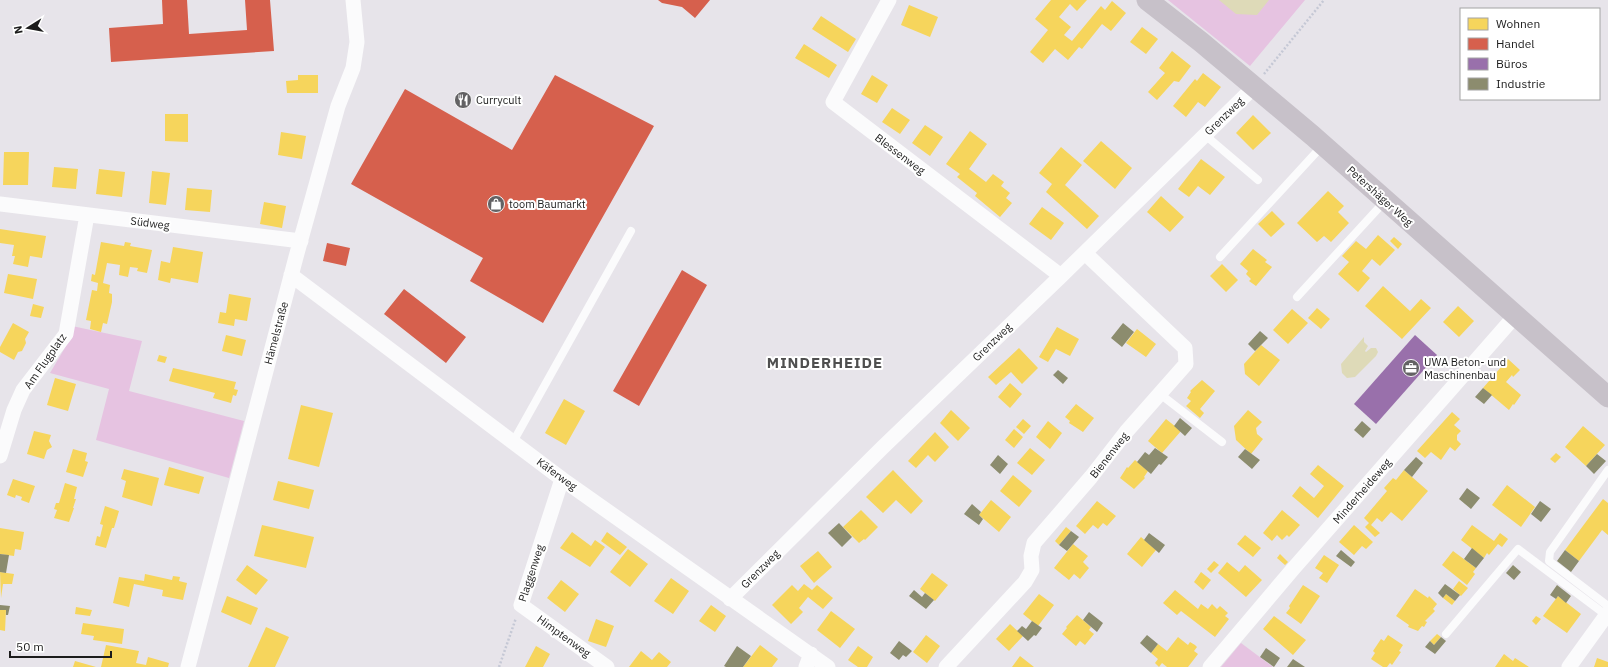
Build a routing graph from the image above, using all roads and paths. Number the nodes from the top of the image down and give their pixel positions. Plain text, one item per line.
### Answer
1 (353, 0) edge
2 (889, 0) edge
3 (1146, 0) edge
4 (1324, 0) edge
5 (1254, 87) junction
6 (1206, 134) junction
7 (1323, 145) junction
8 (1258, 180) dead end
9 (1385, 201) junction
10 (0, 204) edge
11 (87, 215) junction
12 (631, 231) dead end
13 (301, 241) junction
14 (1085, 253) junction
15 (1220, 257) dead end
16 (291, 275) junction
17 (1061, 276) junction
18 (1297, 297) dead end
19 (1515, 316) junction
20 (1160, 394) junction
21 (1608, 397) edge
22 (513, 442) junction
23 (1222, 442) dead end
24 (0, 456) edge
25 (1608, 470) edge
26 (562, 479) junction
27 (730, 598) junction
28 (521, 605) junction
29 (1607, 611) edge
30 (1446, 634) dead end
31 (809, 660) edge
32 (188, 667) edge
33 (499, 667) edge
34 (607, 667) edge
35 (828, 667) edge
36 (946, 667) edge
37 (1210, 667) edge
38 (1570, 667) edge

1 - 13 street, Hämelstraße
2 - 17 street, Blessenweg
3 - 5 street, Petershäger Weg
4 - 5 path
5 - 6 street, Grenzweg
5 - 7 street, Petershäger Weg
6 - 8 lane
6 - 14 street, Grenzweg
7 - 9 street, Petershäger Weg
7 - 15 lane
9 - 18 lane
9 - 19 street, Petershäger Weg
10 - 11 street, Südweg
11 - 13 street, Südweg
11 - 24 street, Am Flugplatz
12 - 22 lane
13 - 16 street, Hämelstraße
14 - 17 street, Grenzweg
14 - 20 street, Bienenweg
16 - 22 street, Käferweg
16 - 32 street, Hämelstraße
17 - 27 street, Grenzweg
19 - 21 street, Petershäger Weg
19 - 37 street, Minderheideweg
20 - 23 lane
20 - 36 street, Bienenweg
22 - 26 street, Käferweg
25 - 29 lane
26 - 27 street, Käferweg
26 - 28 street, Plaggenweg
27 - 31 street, Käferweg
28 - 33 path, Plaggenweg
28 - 34 street, Himptenweg
29 - 30 lane
29 - 38 street
31 - 35 street, Käferweg

